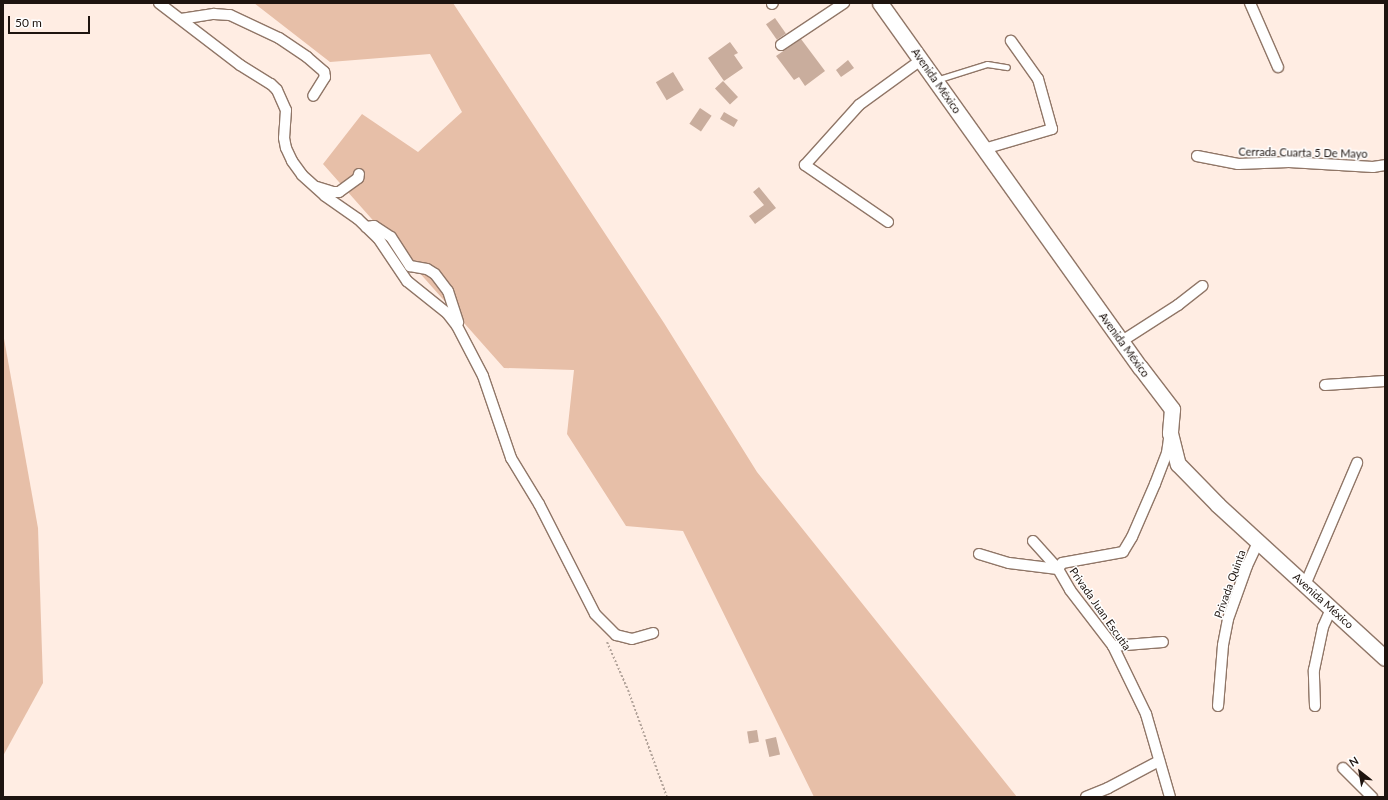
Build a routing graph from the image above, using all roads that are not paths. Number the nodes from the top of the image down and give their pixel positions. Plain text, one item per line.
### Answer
1 (159, 3) edge
2 (844, 3) edge
3 (880, 3) edge
4 (1250, 3) edge
5 (182, 19) junction
6 (1011, 41) dead end
7 (781, 45) dead end
8 (921, 60) junction
9 (1278, 66) dead end
10 (1007, 67) dead end
11 (936, 81) junction
12 (313, 96) dead end
13 (984, 149) junction
14 (1197, 156) dead end
15 (1385, 165) edge
16 (359, 174) dead end
17 (313, 186) junction
18 (888, 222) dead end
19 (366, 227) junction
20 (1202, 286) dead end
21 (461, 332) junction
22 (1122, 342) junction
23 (1385, 380) edge
24 (1325, 385) dead end
25 (1170, 433) junction
26 (1357, 464) dead end
27 (1033, 541) dead end
28 (1258, 542) junction
29 (979, 554) dead end
30 (1058, 569) junction
31 (1305, 585) junction
32 (1331, 609) junction
33 (652, 633) dead end
34 (1163, 642) dead end
35 (1113, 646) junction
36 (1385, 658) edge
37 (1218, 706) dead end
38 (1315, 706) dead end
39 (1159, 761) junction
40 (1343, 768) dead end
41 (1086, 797) edge
42 (1170, 797) edge
43 (1372, 797) edge

1 - 5 street
2 - 7 street
3 - 8 main road, Avenida México
4 - 9 street
5 - 12 street
5 - 17 street
6 - 13 street
8 - 11 main road, Avenida México
8 - 18 street
10 - 11 lane
11 - 13 main road, Avenida México
13 - 22 main road, Avenida México
14 - 15 street, Cerrada Cuarta 5 De Mayo
16 - 17 street
17 - 19 street
19 - 21 street
19 - 21 street
20 - 22 street
21 - 33 street
22 - 25 main road, Avenida México
23 - 24 street
25 - 28 main road, Avenida México
25 - 30 street
26 - 31 street
27 - 30 street, Privada Juan Escutia
28 - 31 main road, Avenida México
28 - 37 street, Privada Quinta
29 - 30 street
30 - 35 street, Privada Juan Escutia
31 - 32 main road, Avenida México
32 - 36 main road, Avenida México
32 - 38 street
34 - 35 street
35 - 39 street, Privada Juan Escutia
39 - 41 street
39 - 42 street, Privada Juan Escutia
40 - 43 street

